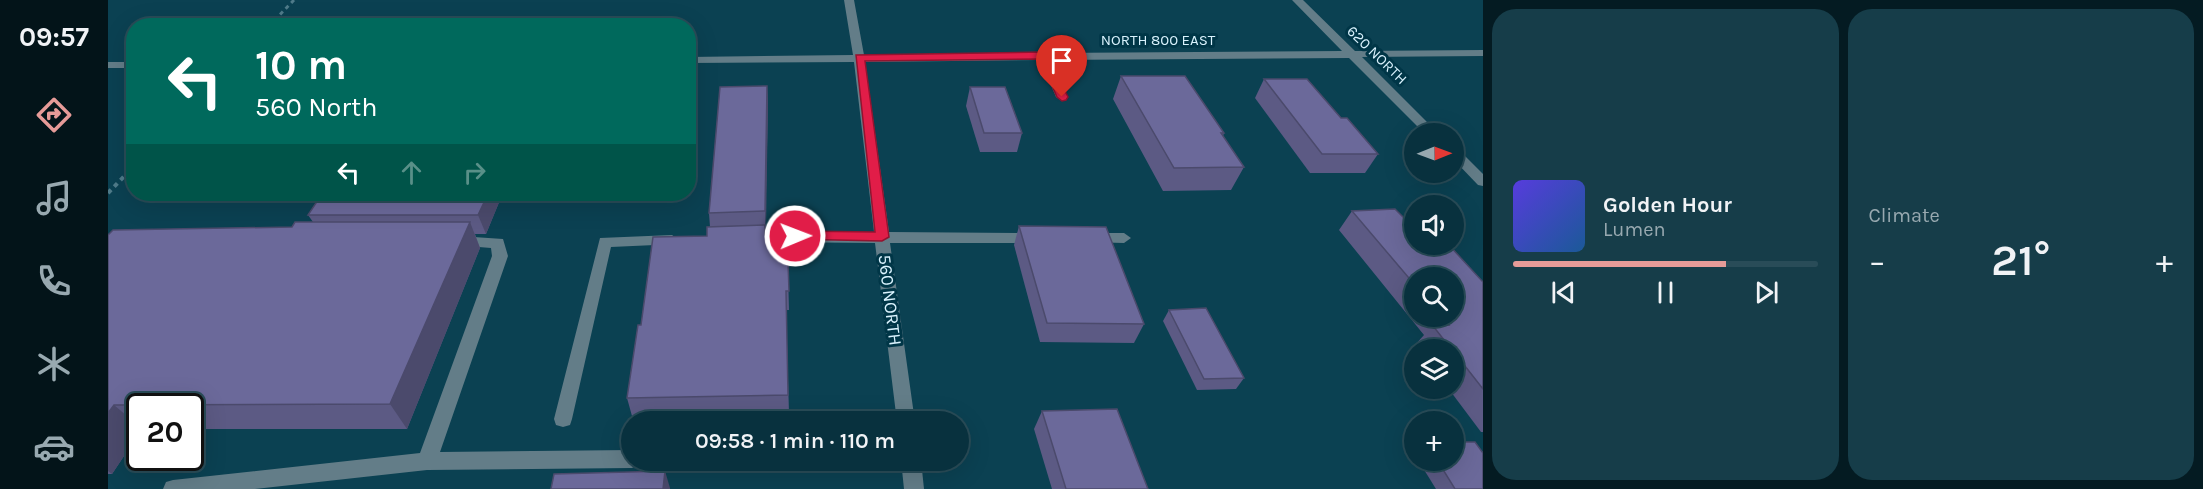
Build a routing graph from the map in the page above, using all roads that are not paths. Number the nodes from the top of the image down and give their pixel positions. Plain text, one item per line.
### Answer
1 (849, 0) edge
2 (1297, 0) edge
3 (1483, 53) edge
4 (1352, 54) junction
5 (1043, 56) junction
6 (859, 58) junction
7 (696, 60) edge
8 (108, 65) edge
9 (126, 65) edge
10 (1062, 97) dead end
11 (1422, 123) edge
12 (1464, 163) edge
13 (1483, 182) edge
14 (748, 237) edge
15 (882, 237) junction
16 (1055, 238) edge
17 (1078, 238) edge
18 (1124, 238) dead end
19 (688, 239) edge
20 (445, 241) edge
21 (905, 411) edge
22 (563, 419) dead end
23 (621, 459) edge
24 (427, 461) junction
25 (912, 471) edge
26 (173, 489) edge
27 (914, 489) edge

1 - 6 street, 560 NORTH
2 - 4 street, 620 NORTH
3 - 4 street, NORTH 800 EAST
4 - 5 street, NORTH 800 EAST
4 - 11 street, 620 NORTH
5 - 6 street, NORTH 800 EAST
5 - 10 street
6 - 7 street, NORTH 800 EAST
6 - 15 street, 560 NORTH
8 - 9 street
12 - 13 street
14 - 15 street
15 - 16 street
15 - 21 street, 560 NORTH
17 - 18 street
19 - 22 street
20 - 24 street
23 - 24 street
24 - 26 street
25 - 27 street

